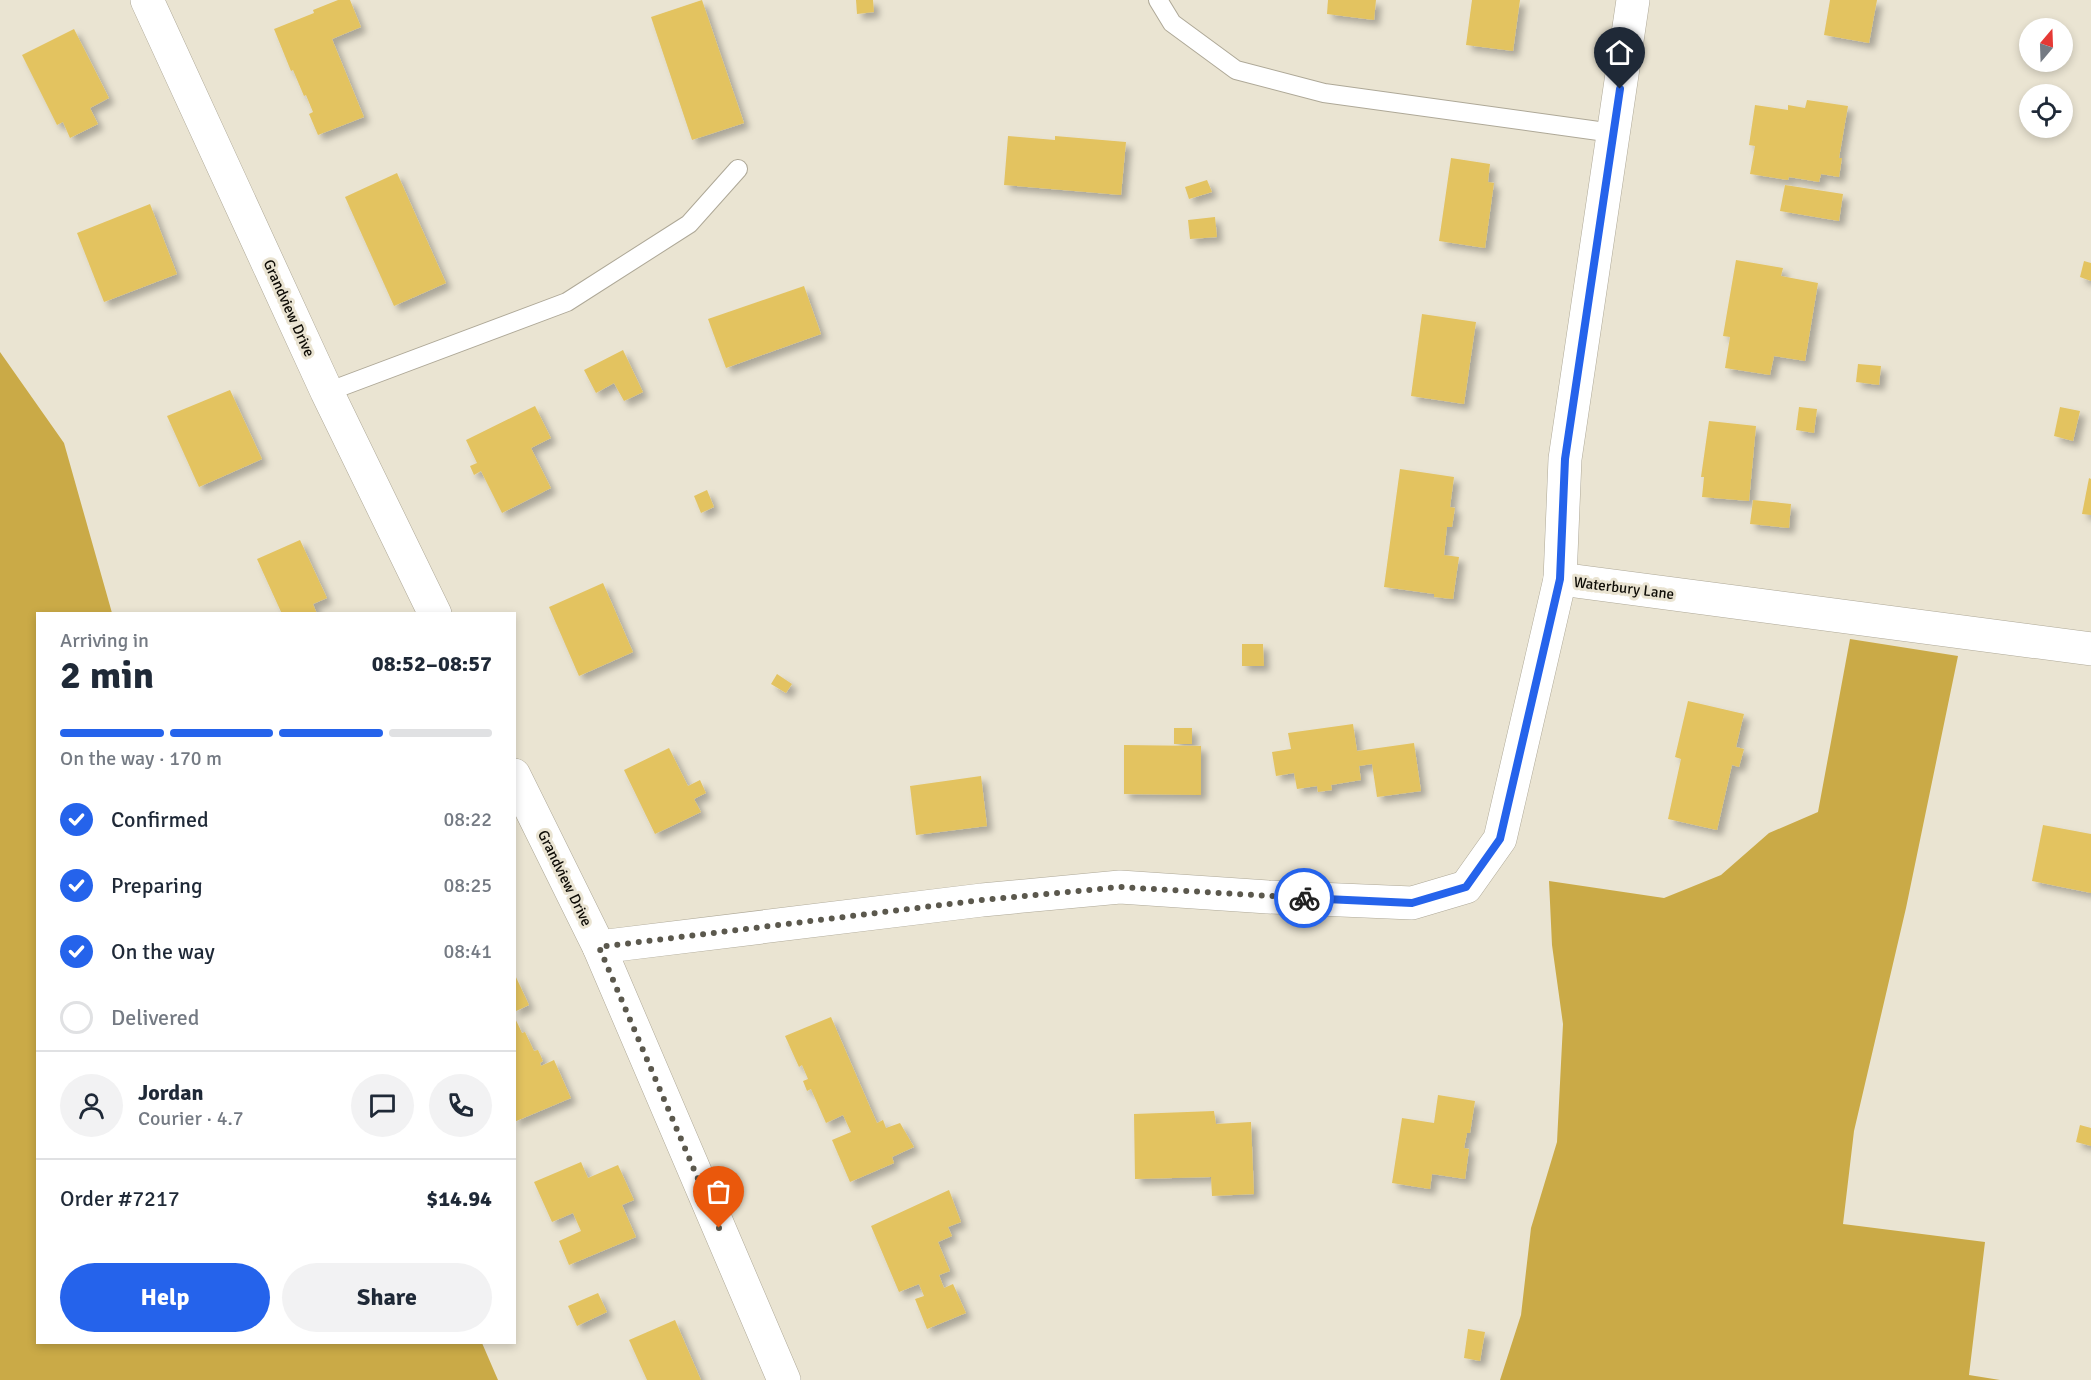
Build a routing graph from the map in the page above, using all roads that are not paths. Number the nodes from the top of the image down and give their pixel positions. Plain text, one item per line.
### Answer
1 (147, 0) edge
2 (1158, 0) edge
3 (1633, 0) edge
4 (1613, 133) junction
5 (738, 169) dead end
6 (327, 392) junction
7 (1560, 579) junction
8 (434, 612) edge
9 (2091, 650) edge
10 (516, 779) edge
11 (599, 947) junction
12 (784, 1380) edge

1 - 6 street, Grandview Drive
2 - 4 lane
3 - 4 street
4 - 7 street
5 - 6 lane
6 - 8 street, Grandview Drive
7 - 9 street, Waterbury Lane
7 - 11 street, Waterbury Lane
10 - 11 street, Grandview Drive
11 - 12 street, Grandview Drive

